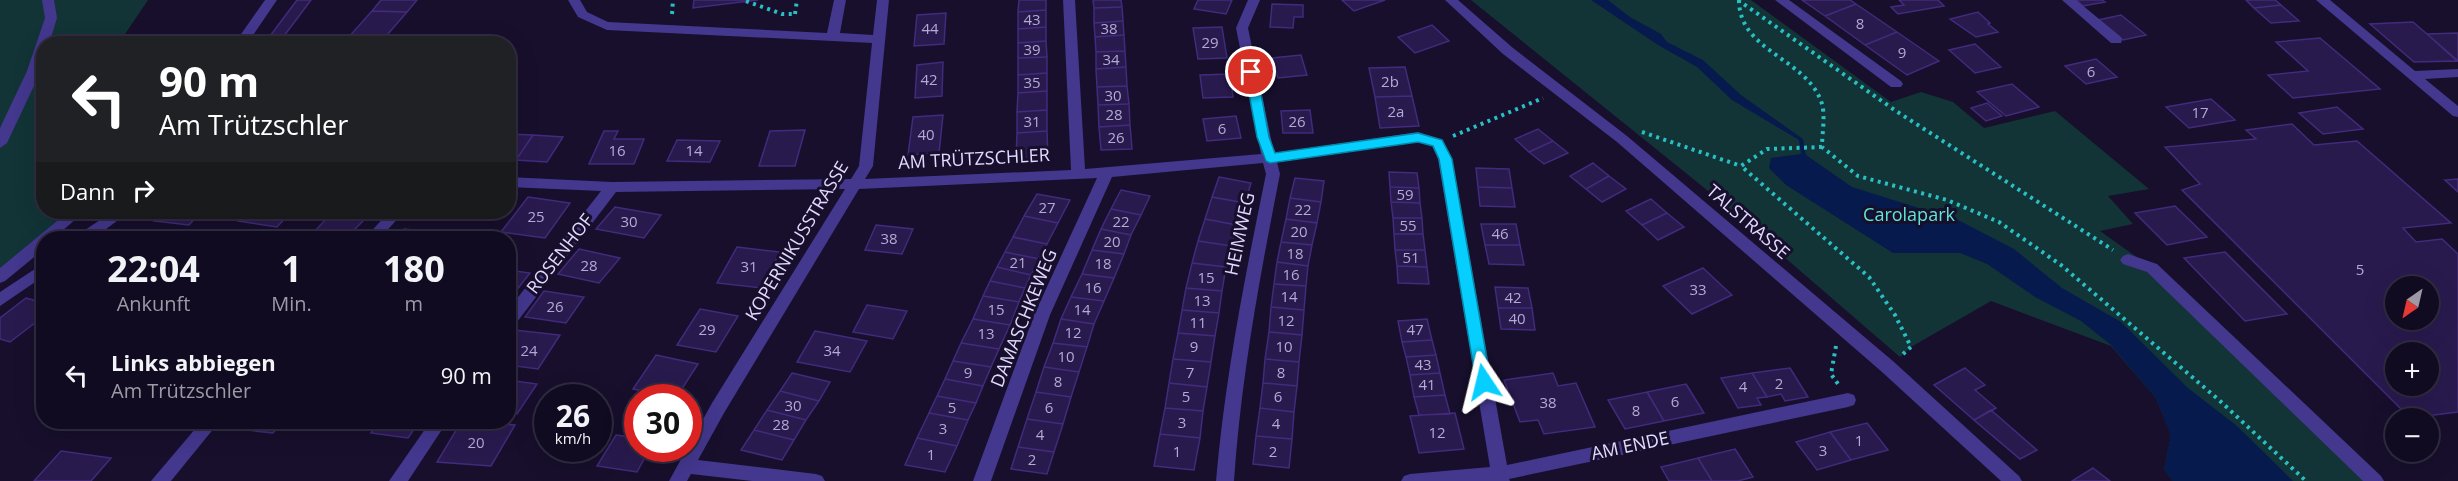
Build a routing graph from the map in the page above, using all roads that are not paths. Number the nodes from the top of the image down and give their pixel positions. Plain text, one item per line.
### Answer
1 (48, 0) edge
2 (271, 0) edge
3 (574, 0) edge
4 (840, 0) edge
5 (883, 0) edge
6 (1069, 0) edge
7 (1254, 0) edge
8 (1451, 0) edge
9 (1781, 0) edge
10 (2068, 0) edge
11 (2322, 0) edge
12 (45, 36) edge
13 (246, 36) edge
14 (833, 37) junction
15 (877, 39) junction
16 (2116, 40) dead end
17 (36, 65) edge
18 (2458, 73) edge
19 (2414, 75) junction
20 (1896, 84) dead end
21 (2458, 113) edge
22 (0, 143) edge
23 (1270, 158) junction
24 (1107, 173) junction
25 (1078, 174) junction
26 (516, 182) edge
27 (855, 184) junction
28 (612, 187) junction
29 (68, 219) edge
30 (112, 219) edge
31 (390, 219) edge
32 (53, 231) edge
33 (94, 231) edge
34 (379, 231) edge
35 (36, 246) edge
36 (2128, 260) road end
37 (36, 274) edge
38 (0, 277) edge
39 (0, 300) edge
40 (516, 311) edge
41 (1848, 400) road end
42 (205, 429) edge
43 (434, 429) edge
44 (682, 474) edge
45 (1500, 478) edge
46 (159, 481) edge
47 (398, 481) edge
48 (816, 481) edge
49 (982, 481) edge
50 (1225, 481) edge
51 (1410, 481) edge
52 (2013, 481) edge
53 (2374, 481) edge

1 - 12 street
2 - 13 street
3 - 14 street
4 - 14 street
5 - 15 street, KOPERNIKUSSTRASSE
6 - 25 street
7 - 23 street, HEIMWEG
8 - 52 street, TALSTRASSE
9 - 20 street
10 - 16 street
11 - 19 street
14 - 15 street
15 - 27 street, KOPERNIKUSSTRASSE
17 - 22 street
18 - 19 street
19 - 21 street
23 - 24 street, AM TRÜTZSCHLER
23 - 45 street, AM TRÜTZSCHLER
23 - 50 street, HEIMWEG
24 - 25 street, AM TRÜTZSCHLER
24 - 49 street, DAMASCHKEWEG
25 - 27 street, AM TRÜTZSCHLER
26 - 28 street, AM TRÜTZSCHLER
27 - 28 street, AM TRÜTZSCHLER
27 - 44 street, KOPERNIKUSSTRASSE
28 - 40 street, ROSENHOF
29 - 32 street
30 - 33 street
31 - 34 street
35 - 38 street
36 - 53 street
37 - 39 street
41 - 45 street, AM ENDE
42 - 46 street
43 - 47 street
44 - 48 street
45 - 51 street, AM ENDE

